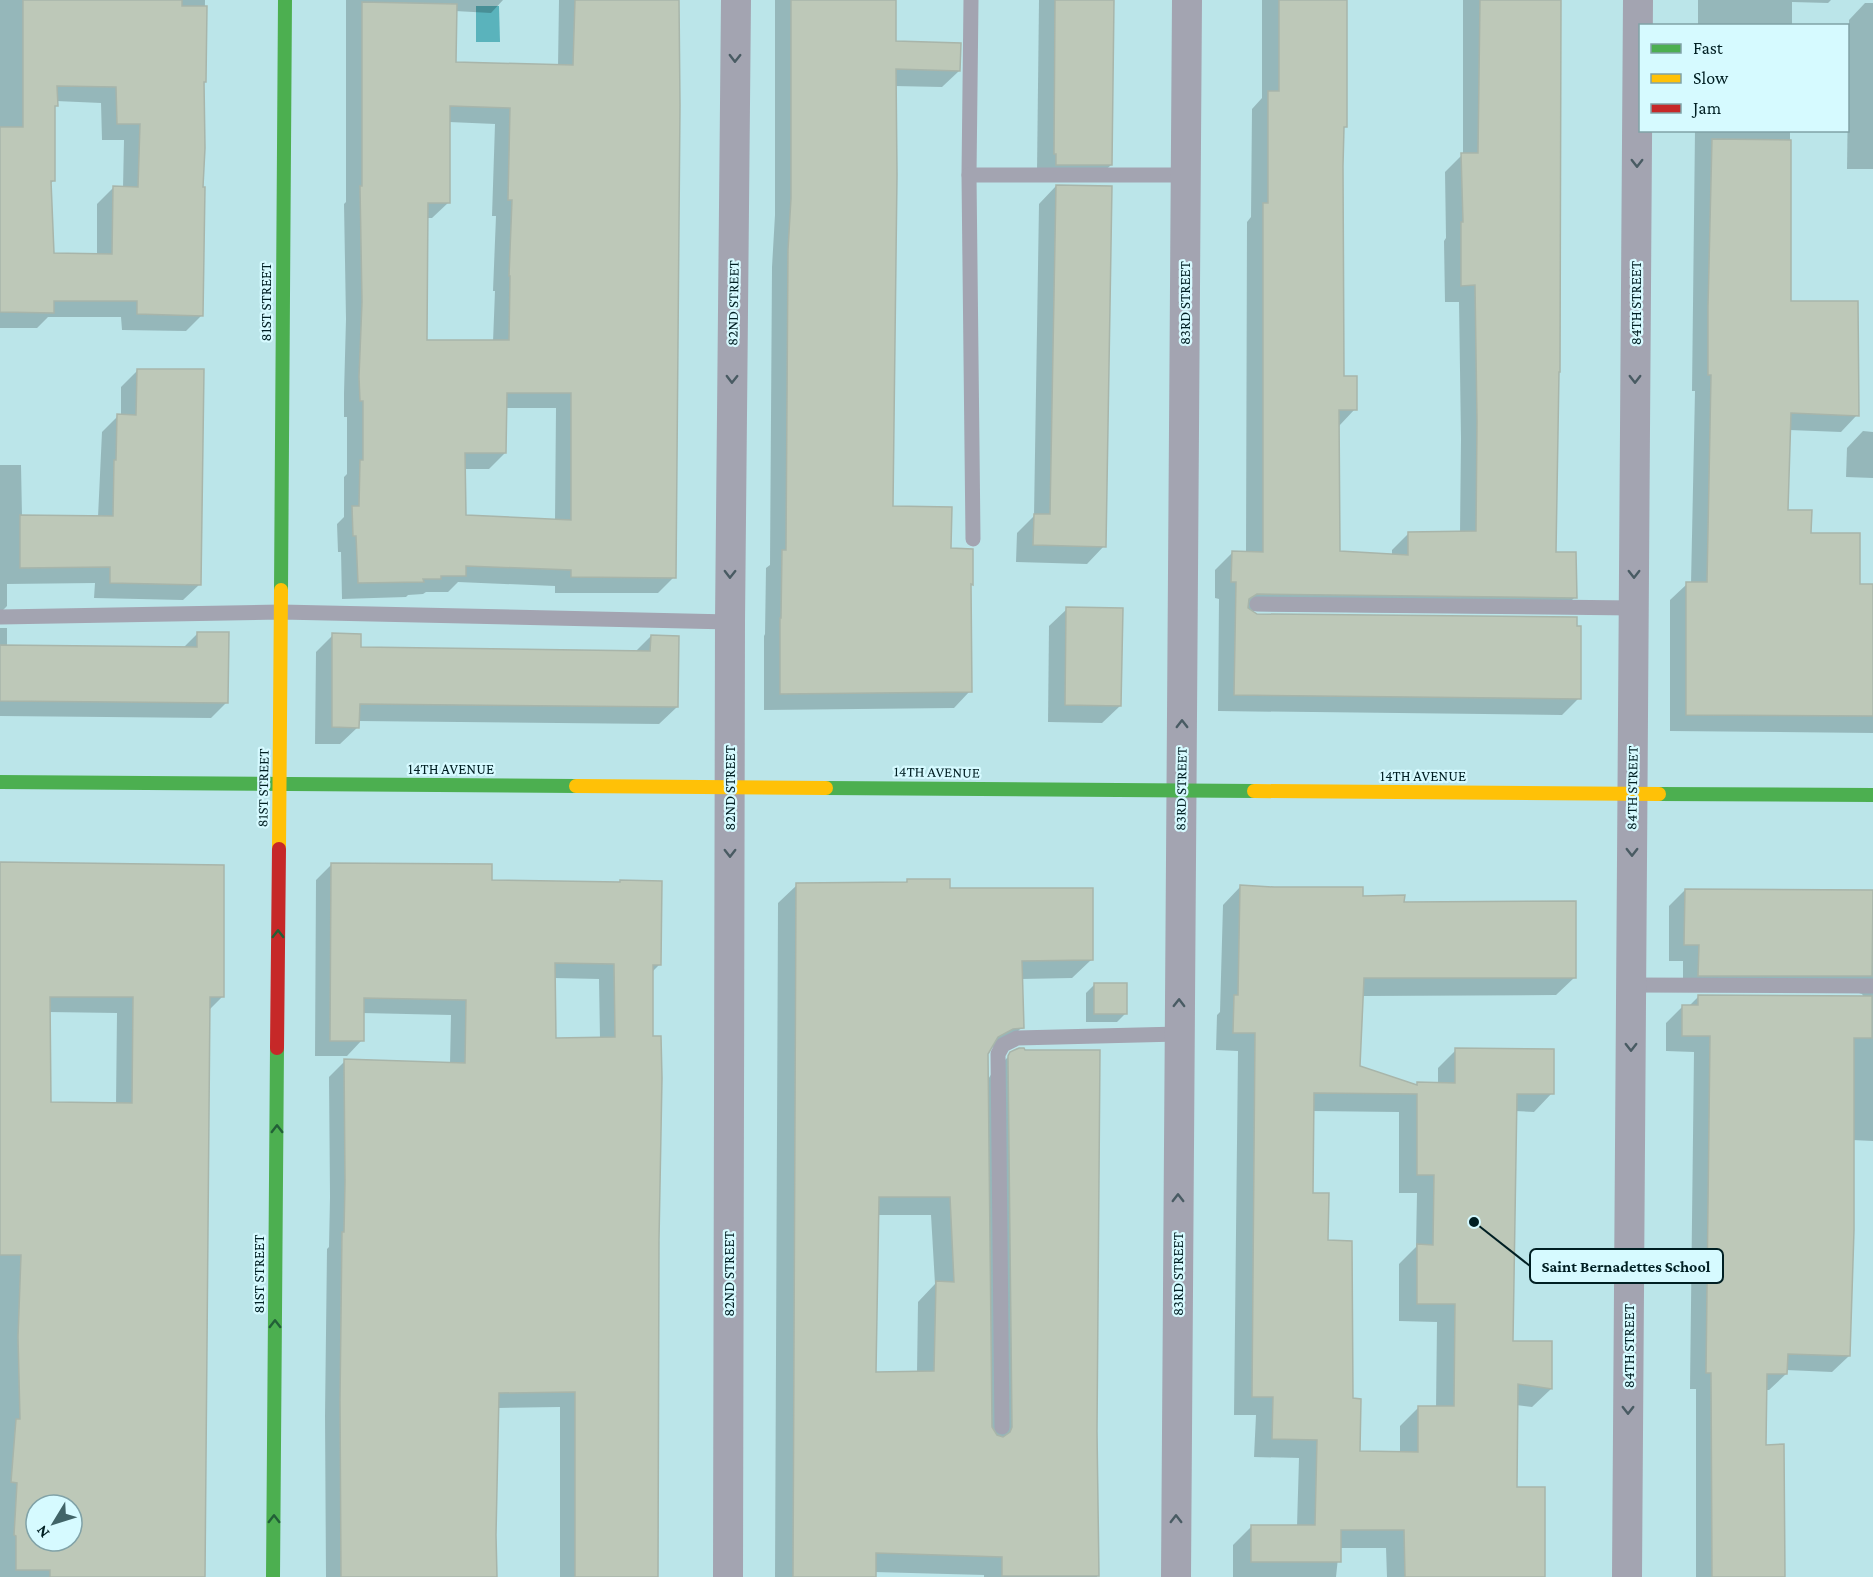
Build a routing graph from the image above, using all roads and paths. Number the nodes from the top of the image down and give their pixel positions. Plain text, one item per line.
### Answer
1 (285, 0) edge
2 (736, 0) edge
3 (971, 0) edge
4 (1187, 0) edge
5 (1638, 0) edge
6 (969, 175) junction
7 (1186, 175) junction
8 (974, 539) dead end
9 (1257, 604) dead end
10 (1634, 608) junction
11 (281, 612) junction
12 (0, 617) edge
13 (730, 622) junction
14 (0, 782) edge
15 (279, 785) junction
16 (731, 787) junction
17 (1181, 791) junction
18 (1632, 793) junction
19 (1873, 795) edge
20 (1631, 985) junction
21 (1873, 986) edge
22 (1179, 1034) junction
23 (1002, 1427) dead end
24 (273, 1577) edge
25 (728, 1577) edge
26 (1176, 1577) edge
27 (1627, 1577) edge

1 - 11 main road, 81ST STREET
2 -> 13 street, 82ND STREET
3 - 6 lane
4 - 7 street, 83RD STREET
5 -> 10 street, 84TH STREET
6 - 7 lane
6 - 8 lane
17 -> 7 street, 83RD STREET
9 - 10 lane
10 - 18 street, 84TH STREET
11 - 12 lane
11 - 13 lane
11 - 15 main road, 81ST STREET
13 - 16 street, 82ND STREET
14 - 15 main road, 14TH AVENUE
15 - 16 main road, 14TH AVENUE
24 -> 15 main road, 81ST STREET
16 - 17 main road, 14TH AVENUE
16 -> 25 street, 82ND STREET
17 - 18 main road, 14TH AVENUE
22 -> 17 street, 83RD STREET
18 - 19 main road, 14TH AVENUE
18 -> 20 street, 84TH STREET
20 - 21 lane
20 -> 27 street, 84TH STREET
22 - 23 lane
26 -> 22 street, 83RD STREET

